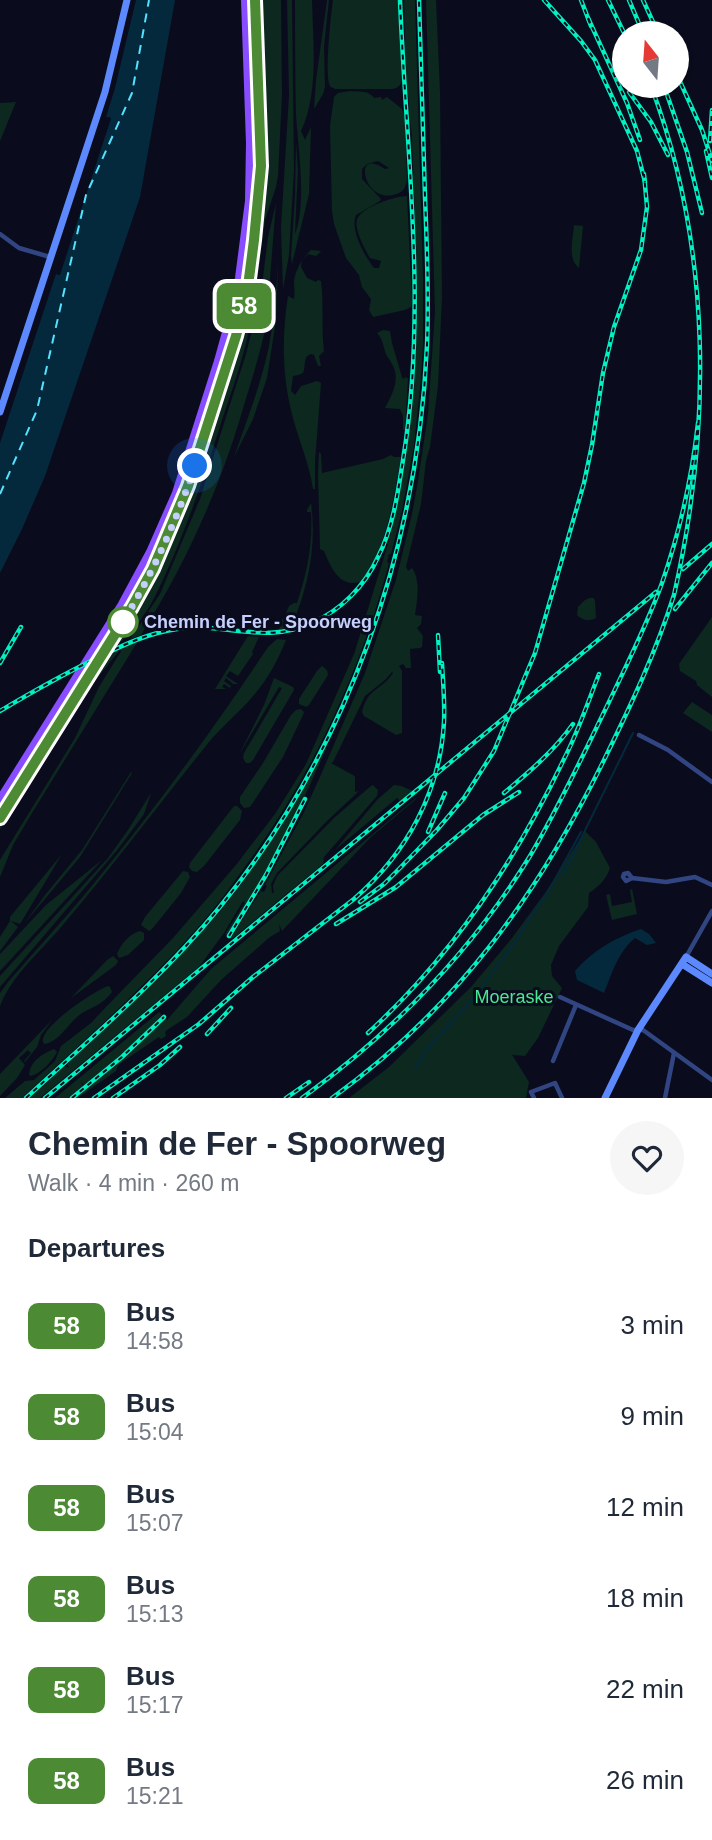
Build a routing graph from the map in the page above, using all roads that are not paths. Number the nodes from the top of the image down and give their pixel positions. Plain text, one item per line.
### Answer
1 (127, 0) edge
2 (245, 0) edge
3 (255, 0) edge
4 (0, 234) edge
5 (50, 257) junction
6 (0, 412) edge
7 (639, 736) dead end
8 (712, 782) edge
9 (0, 799) edge
10 (0, 818) edge
11 (632, 878) dead end
12 (712, 885) edge
13 (712, 911) edge
14 (684, 961) junction
15 (712, 974) edge
16 (712, 983) edge
17 (560, 998) dead end
18 (576, 1005) junction
19 (638, 1030) junction
20 (674, 1053) junction
21 (553, 1061) dead end
22 (712, 1080) edge
23 (534, 1098) edge
24 (562, 1098) edge
25 (605, 1098) edge
26 (665, 1098) edge

1 - 5 main road
2 - 9 main road
3 - 10 main road
4 - 5 street
5 - 6 main road
7 - 8 street
11 - 12 street
13 - 14 street
14 - 15 main road
14 - 16 main road
14 - 19 main road
17 - 18 street
18 - 19 street
18 - 21 street
19 - 20 street
19 - 25 main road
20 - 22 street
20 - 26 street
23 - 24 street

